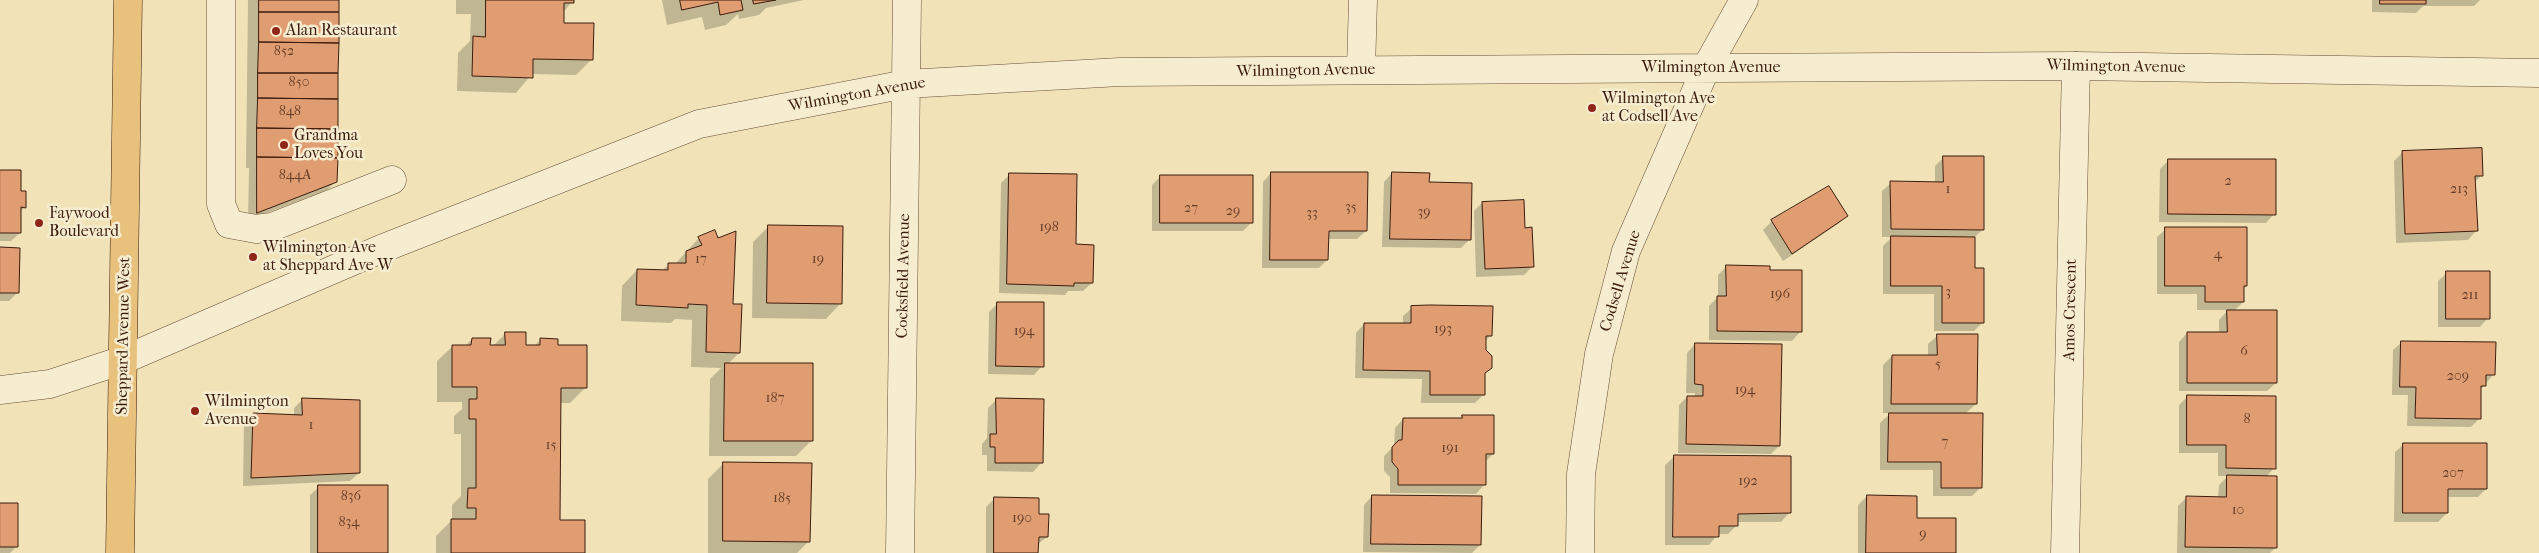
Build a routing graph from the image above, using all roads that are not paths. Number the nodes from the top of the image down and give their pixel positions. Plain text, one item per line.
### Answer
1 (128, 0) edge
2 (221, 0) edge
3 (907, 0) edge
4 (1363, 0) edge
5 (1744, 0) edge
6 (2076, 66) junction
7 (1706, 68) junction
8 (1361, 70) junction
9 (2539, 73) edge
10 (906, 84) junction
11 (392, 180) dead end
12 (123, 360) junction
13 (0, 390) edge
14 (120, 553) edge
15 (900, 553) edge
16 (1580, 553) edge
17 (2065, 553) edge

1 - 12 main road, Sheppard Avenue West
2 - 11 street
3 - 10 street, Cocksfield Avenue
4 - 8 street
5 - 7 street, Codsell Avenue
6 - 7 street, Wilmington Avenue
6 - 9 street, Wilmington Avenue
6 - 17 street, Amos Crescent
7 - 8 street, Wilmington Avenue
7 - 16 street, Codsell Avenue
8 - 10 street, Wilmington Avenue
10 - 12 street, Wilmington Avenue
10 - 15 street, Cocksfield Avenue
12 - 13 street
12 - 14 main road, Sheppard Avenue West

